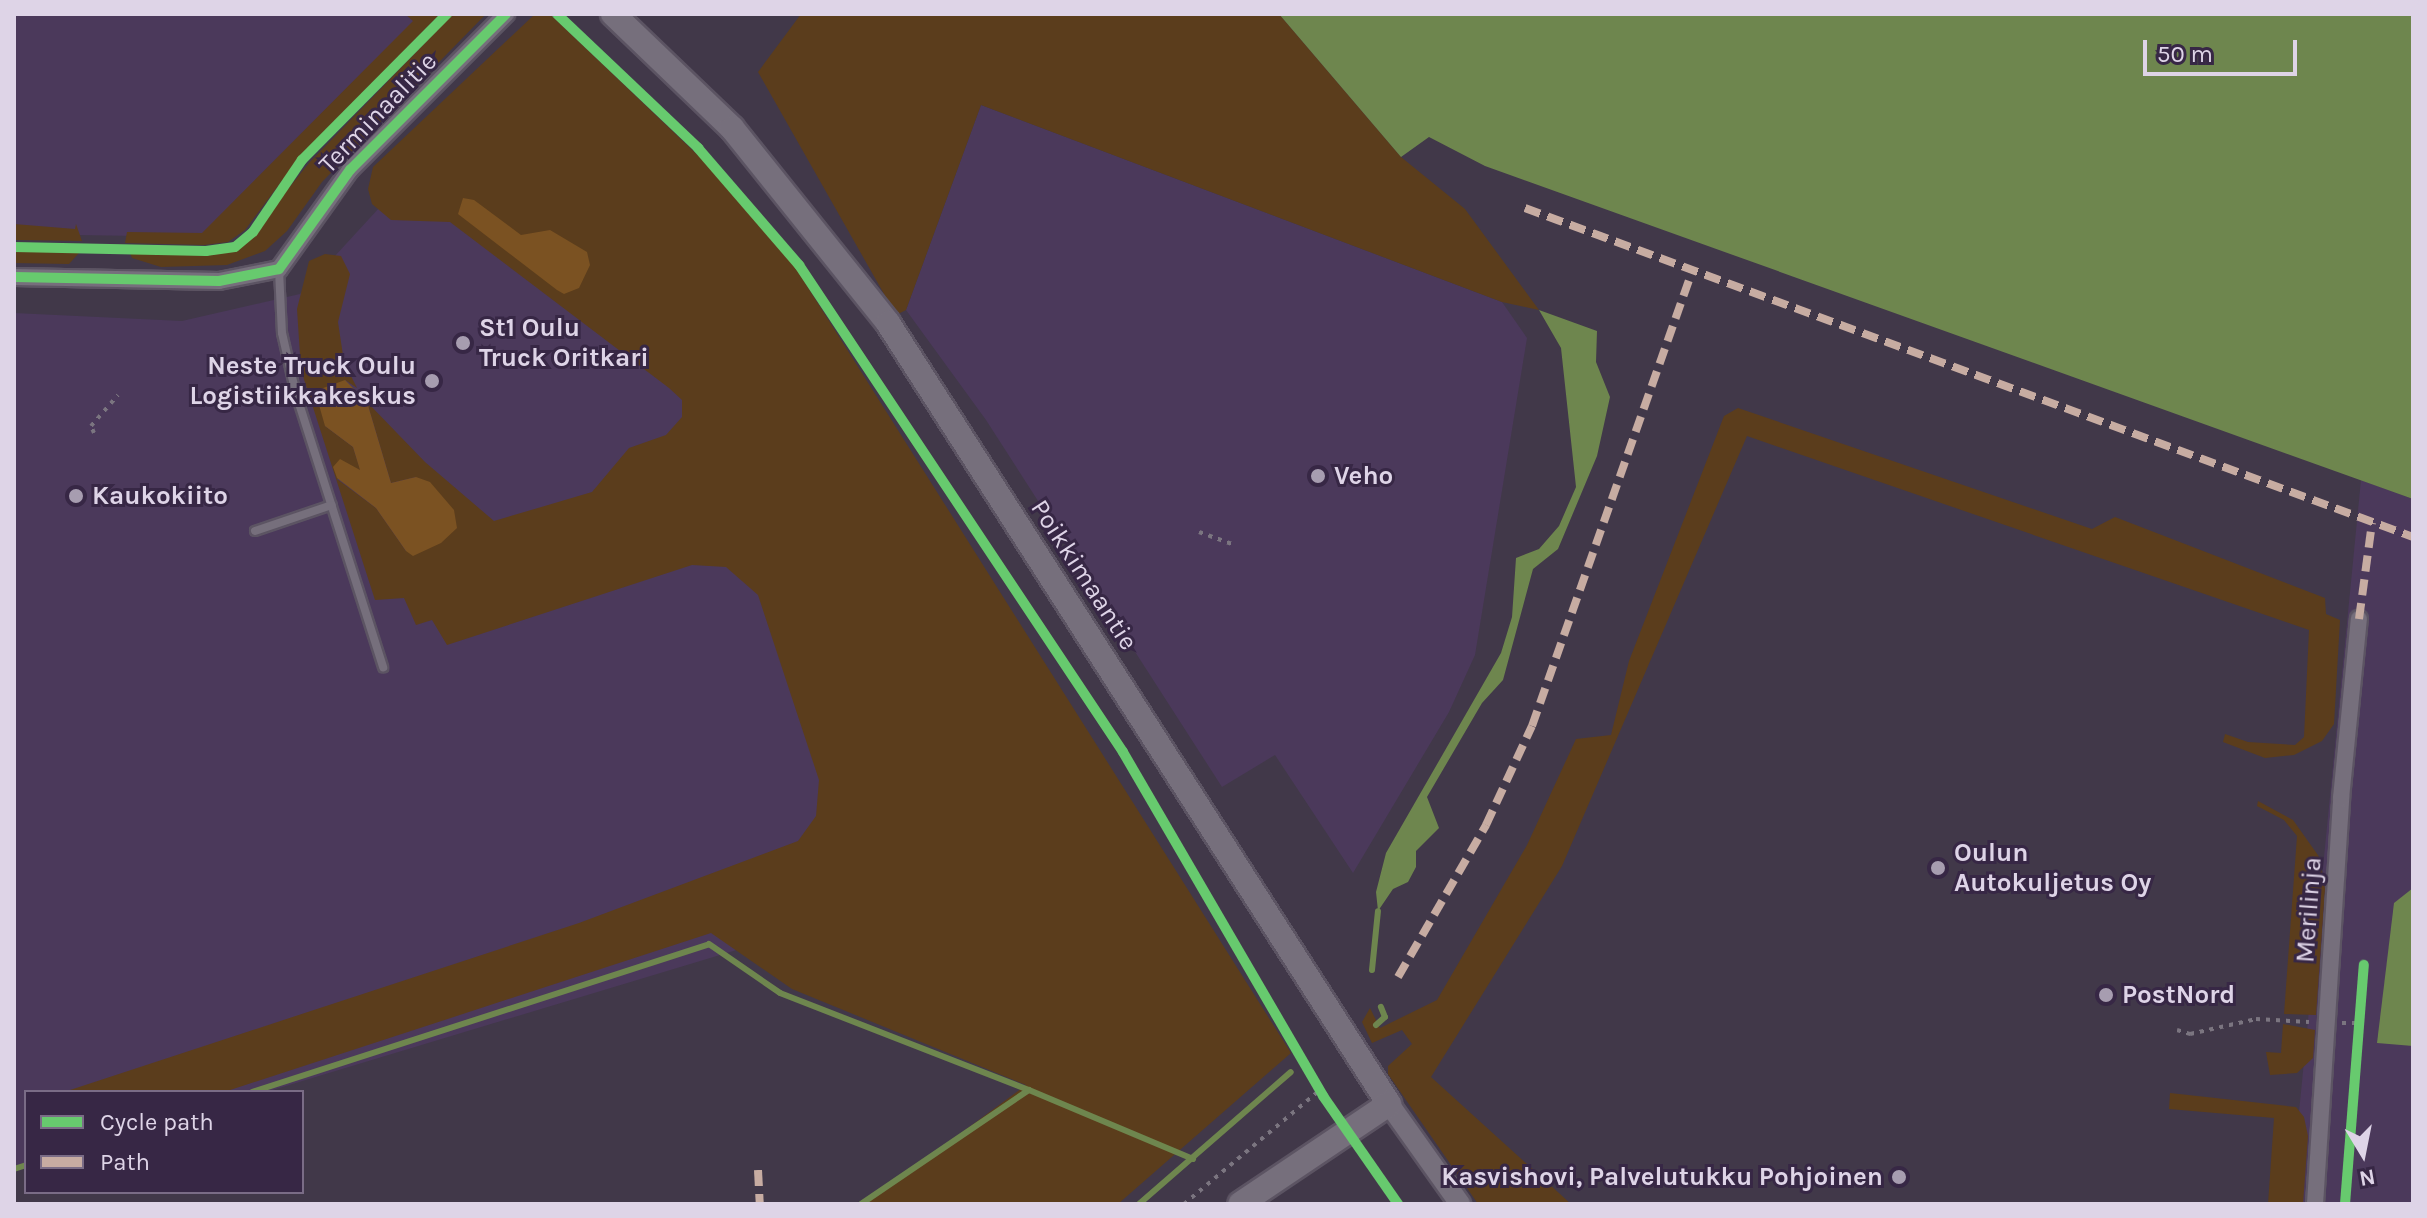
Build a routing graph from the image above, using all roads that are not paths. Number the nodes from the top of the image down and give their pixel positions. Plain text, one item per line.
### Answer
1 (506, 14) edge
2 (613, 14) edge
3 (279, 269) junction
4 (14, 277) edge
5 (332, 505) junction
6 (255, 531) dead end
7 (2359, 619) dead end
8 (383, 667) dead end
9 (1389, 1104) junction
10 (1240, 1204) edge
11 (1460, 1204) edge
12 (2315, 1204) edge

1 - 3 street, Terminaalitie
2 - 9 main road, Poikkimaantie
3 - 4 street
3 - 5 lane
5 - 6 lane
5 - 8 lane
7 - 12 street, Merilinja
9 - 10 main road
9 - 11 street, Poikkimaantie

